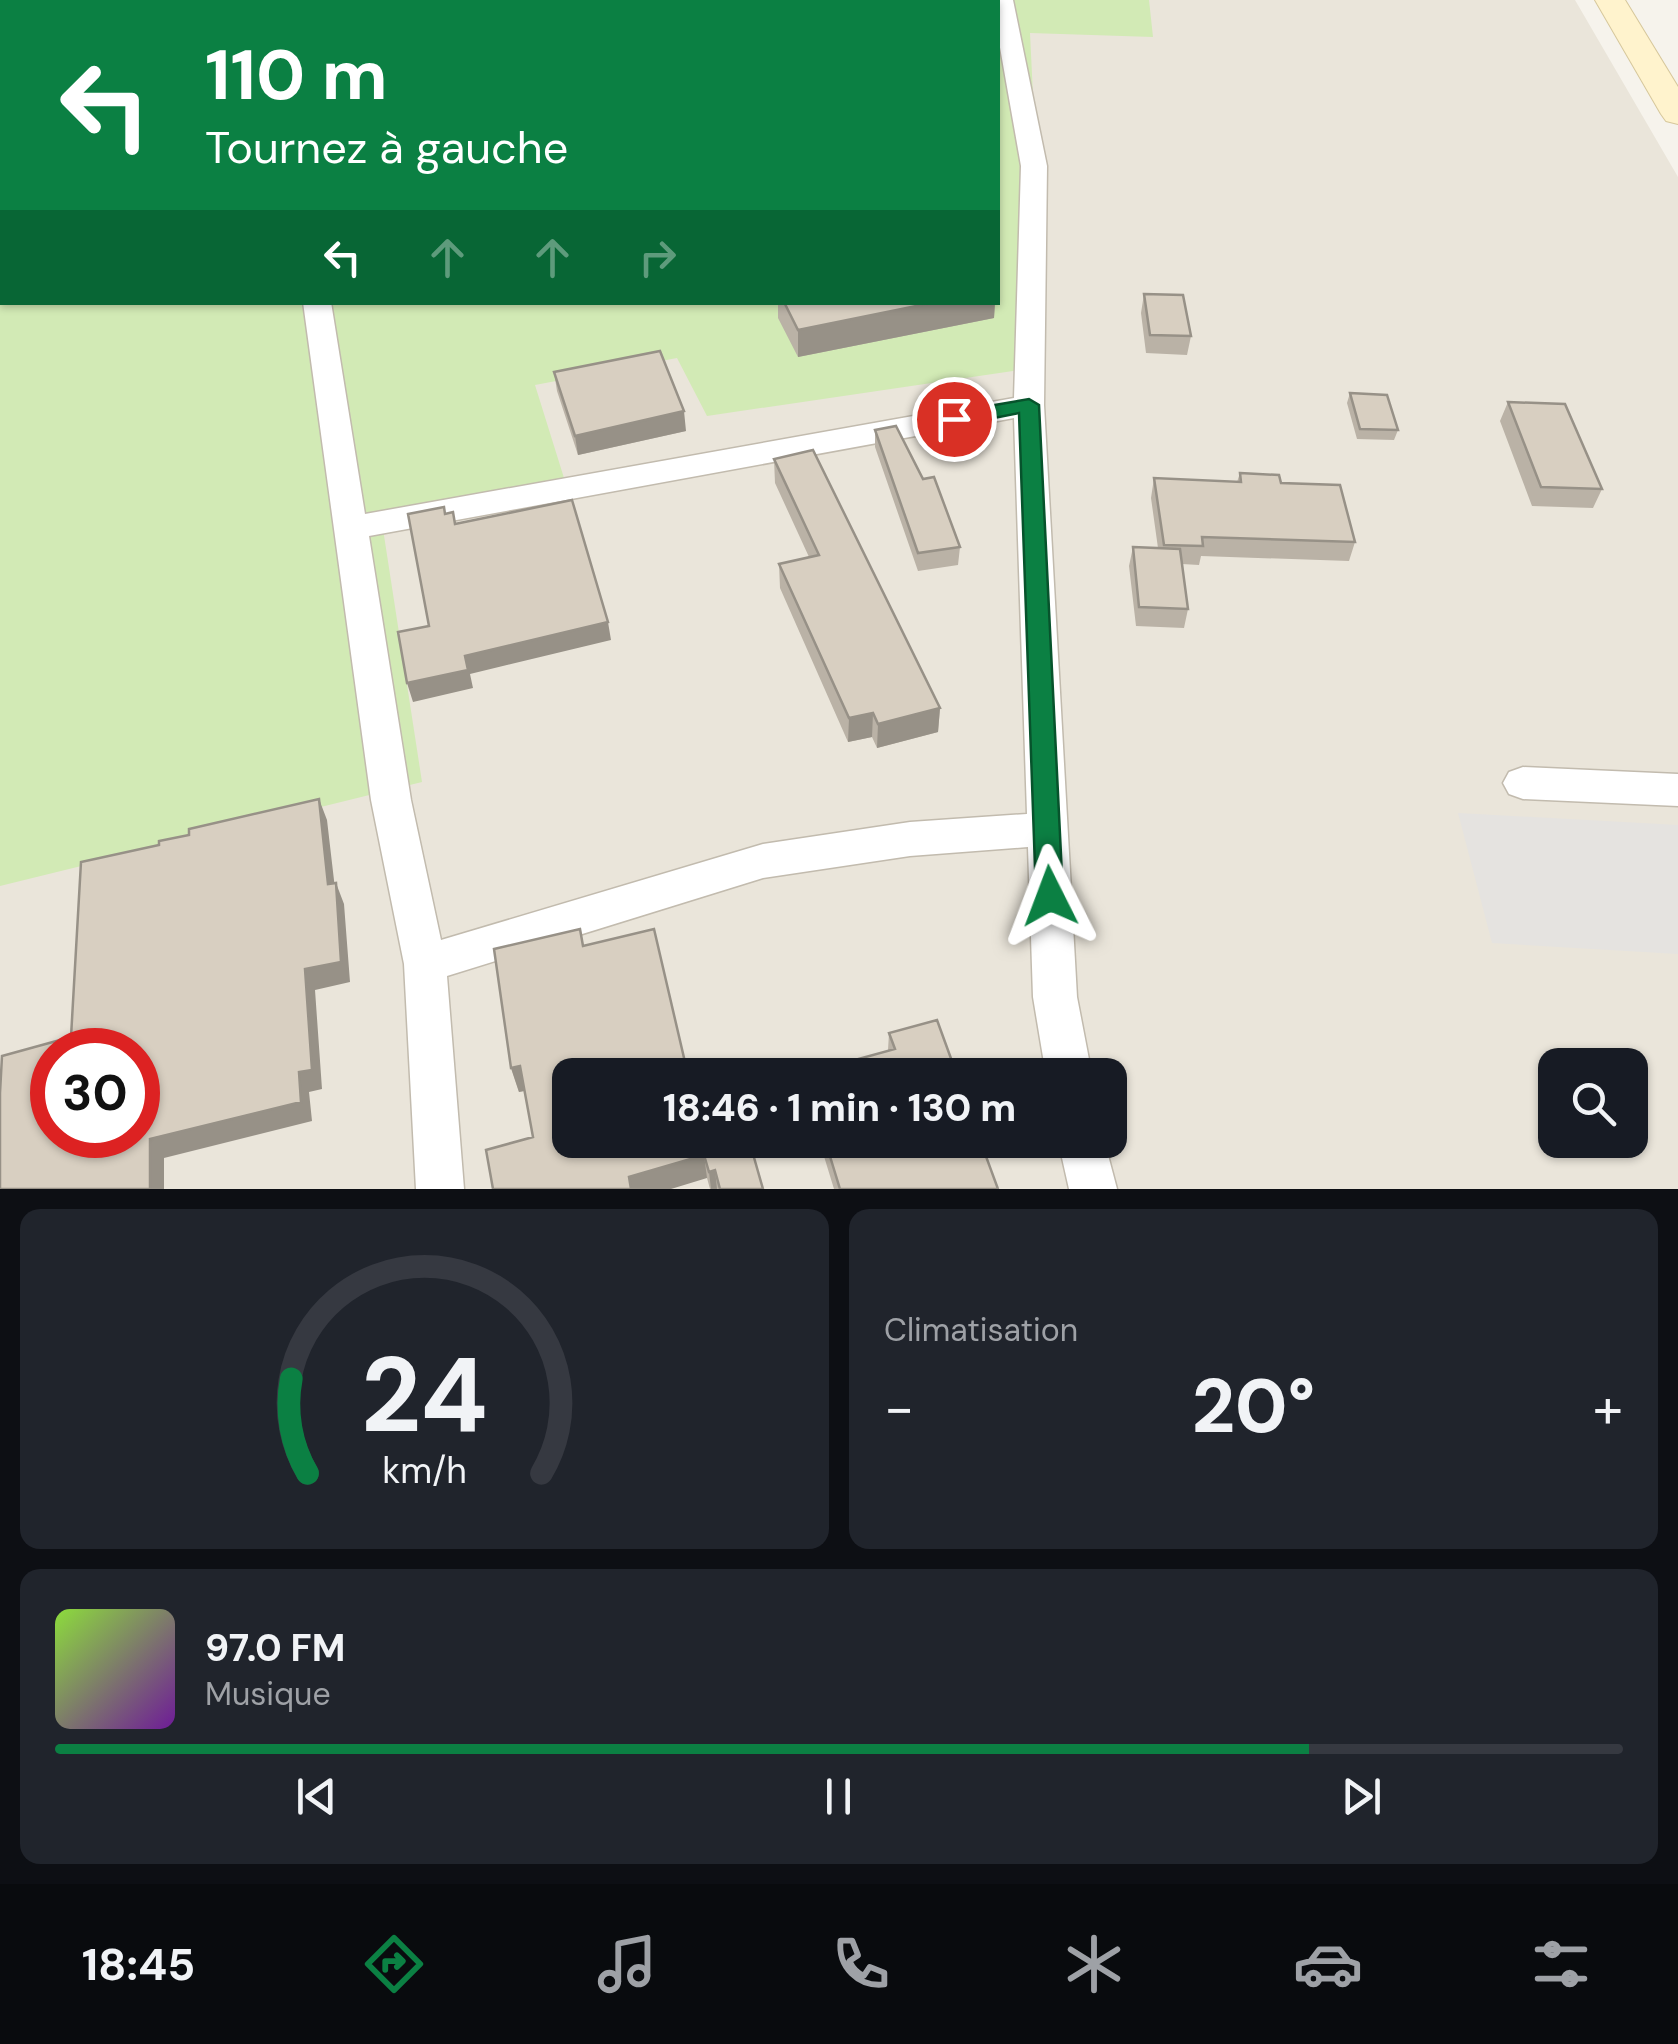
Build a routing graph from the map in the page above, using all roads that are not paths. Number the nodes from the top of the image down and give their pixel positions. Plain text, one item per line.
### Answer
1 (1002, 0) edge
2 (1610, 0) edge
3 (1678, 114) edge
4 (318, 305) edge
5 (1029, 405) junction
6 (351, 528) junction
7 (1523, 783) dead end
8 (1678, 790) edge
9 (1046, 829) junction
10 (424, 964) junction
11 (1066, 1058) edge
12 (1085, 1158) edge
13 (440, 1189) edge
14 (1094, 1189) edge

1 - 5 street
2 - 3 main road
4 - 6 street
5 - 6 street
5 - 9 street
6 - 10 street
7 - 8 street
9 - 10 street
9 - 11 street
10 - 13 street
12 - 14 street

